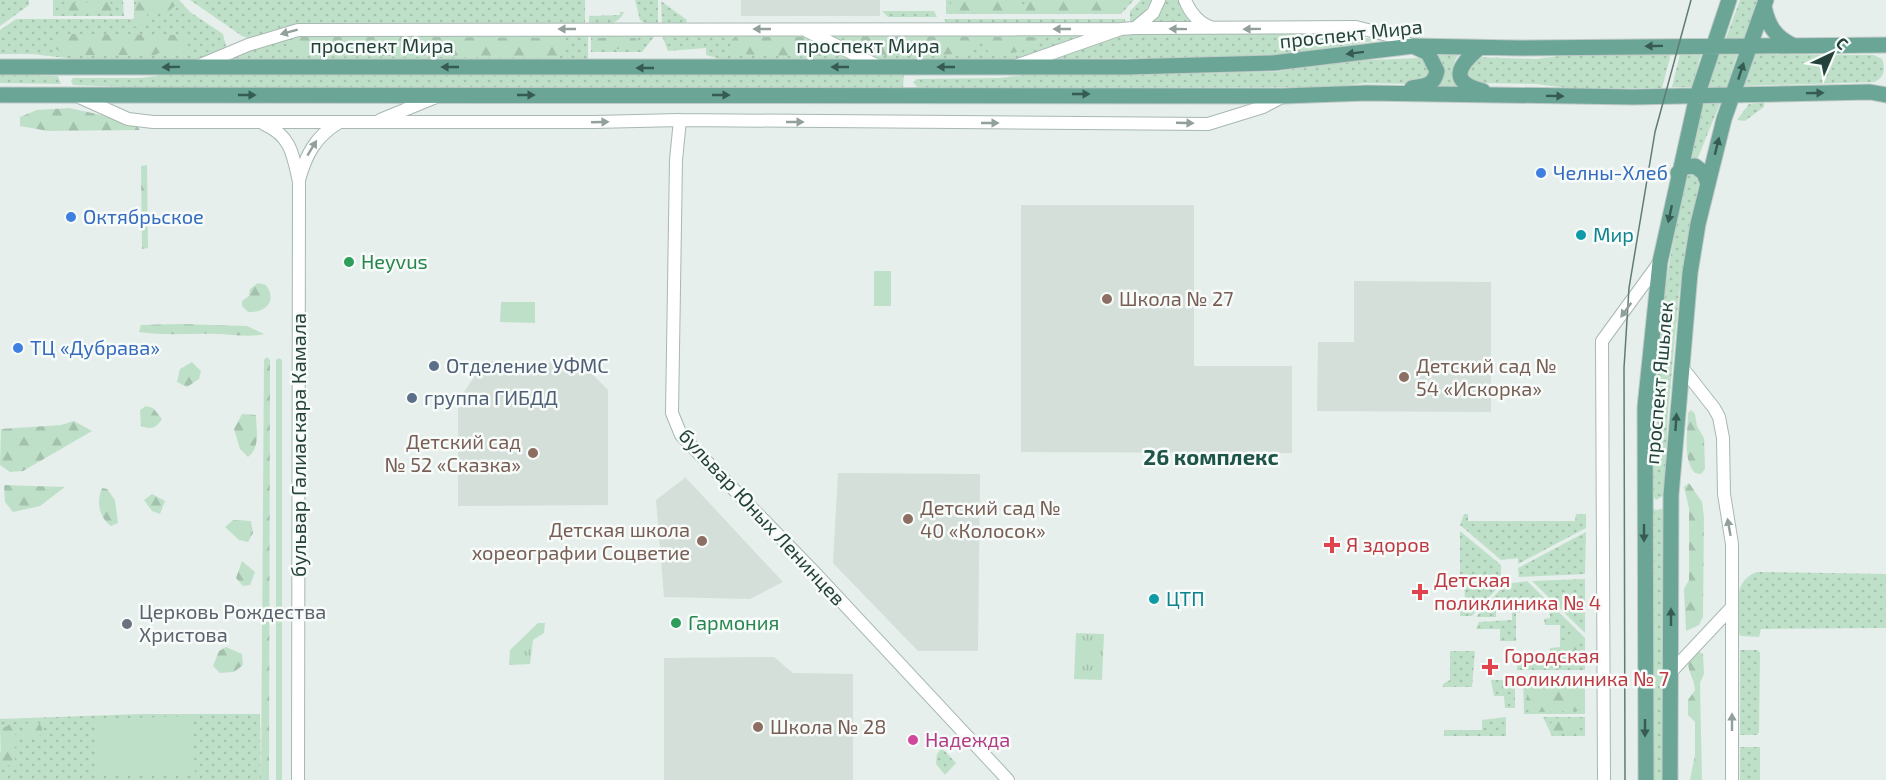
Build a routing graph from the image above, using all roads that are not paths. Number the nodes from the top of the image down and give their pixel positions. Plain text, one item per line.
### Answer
1 (1160, 0) edge
2 (1185, 0) edge
3 (1729, 0) edge
4 (1765, 3) edge
5 (1134, 28) junction
6 (804, 29) junction
7 (1121, 29) junction
8 (1221, 30) junction
9 (1413, 46) junction
10 (1794, 46) junction
11 (1713, 47) junction
12 (1742, 47) junction
13 (1479, 48) junction
14 (1882, 48) edge
15 (0, 67) edge
16 (196, 67) junction
17 (879, 67) junction
18 (920, 67) junction
19 (1013, 67) junction
20 (74, 69) junction
21 (1886, 86) edge
22 (1870, 92) junction
23 (1367, 93) junction
24 (444, 94) junction
25 (919, 94) junction
26 (1497, 94) junction
27 (0, 95) edge
28 (76, 95) junction
29 (1726, 95) junction
30 (1760, 95) junction
31 (1886, 95) edge
32 (1283, 96) junction
33 (1698, 96) junction
34 (1724, 119) junction
35 (680, 120) junction
36 (373, 122) junction
37 (260, 123) junction
38 (338, 123) junction
39 (1678, 173) junction
40 (299, 182) junction
41 (1708, 184) junction
42 (1660, 262) junction
43 (1680, 364) junction
44 (1644, 492) junction
45 (1671, 495) junction
46 (1732, 607) junction
47 (1671, 672) junction
48 (298, 780) edge
49 (1008, 780) edge
50 (1604, 780) edge
51 (1646, 780) edge
52 (1670, 780) edge
53 (1732, 780) edge

1 - 5 street
2 - 8 street
3 - 11 main road, проспект Яшьлек
4 - 10 main road
4 - 12 main road, проспект Яшьлек
5 - 7 street
8 -> 5 street
7 -> 6 street
6 -> 16 street
6 - 17 street
7 - 19 street
9 -> 8 street
9 - 13 main road, проспект Мира
9 -> 19 main road, проспект Мира
9 - 23 main road
10 - 12 main road, проспект Мира
10 - 14 main road, проспект Мира
11 - 12 main road, проспект Мира
11 -> 13 main road, проспект Мира
11 - 33 main road, проспект Яшьлек
29 -> 12 main road, проспект Яшьлек
13 - 26 main road
15 - 20 main road, проспект Мира
17 -> 16 main road, проспект Мира
16 -> 20 main road, проспект Мира
17 - 18 main road, проспект Мира
19 -> 18 main road, проспект Мира
18 - 25 main road
20 - 28 main road
21 - 22 main road
30 -> 22 main road
22 - 31 main road
23 - 26 main road
23 - 32 main road
24 -> 25 main road
28 -> 24 main road
24 - 36 street
25 -> 32 main road
26 -> 33 main road
27 - 28 main road
28 - 37 street
29 - 30 main road
29 - 33 main road
29 - 34 main road, проспект Яшьлек
30 - 34 main road
35 -> 32 street
33 - 39 main road, проспект Яшьлек
41 -> 34 main road, проспект Яшьлек
36 -> 35 street
35 - 49 street, бульвар Юных Ленинцев
36 - 38 street
37 - 38 street
37 - 40 street
40 -> 38 street
39 - 41 main road
39 -> 42 main road, проспект Яшьлек
40 - 48 street, бульвар Галиаскара Камала
41 - 43 main road, проспект Яшьлек
42 - 44 main road, проспект Яшьлек
42 -> 50 street
45 -> 43 main road, проспект Яшьлек
46 -> 43 street
44 - 45 main road
44 -> 51 main road, проспект Яшьлек
47 -> 45 main road, проспект Яшьлек
46 - 47 street
53 -> 46 street
47 - 52 main road, проспект Яшьлек

